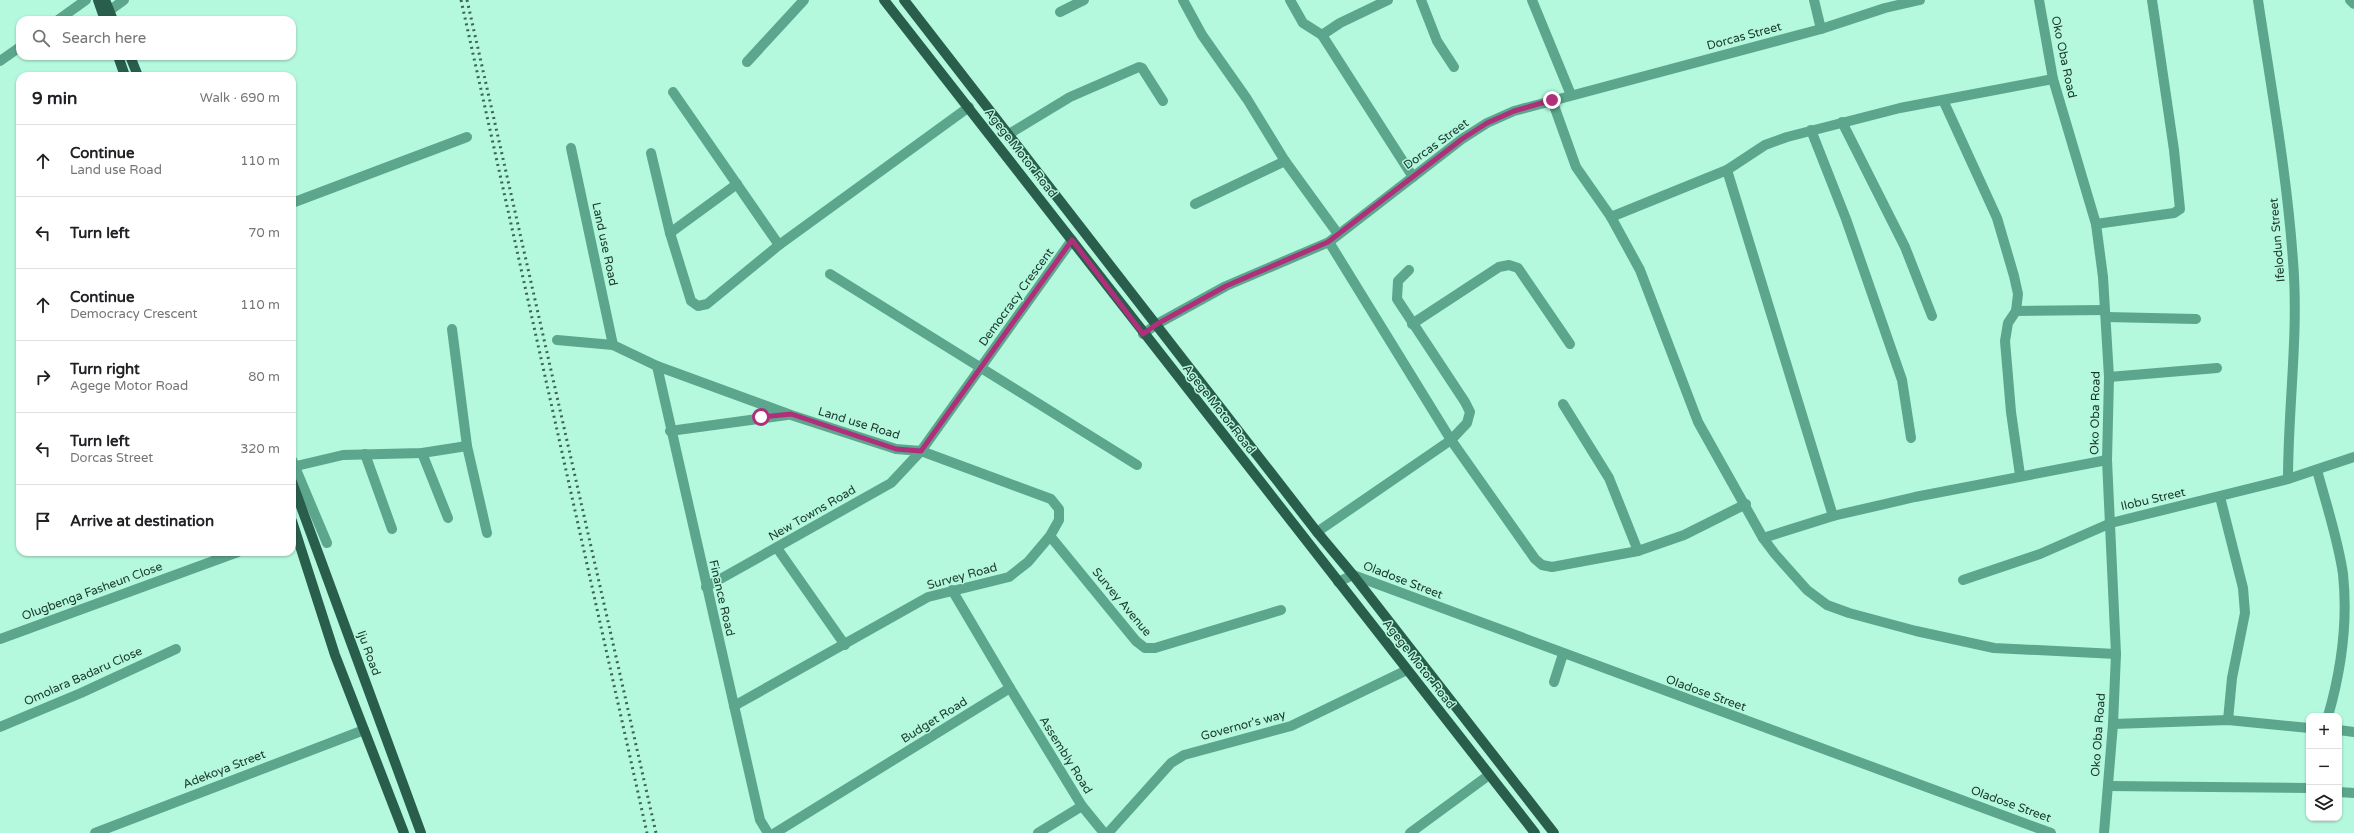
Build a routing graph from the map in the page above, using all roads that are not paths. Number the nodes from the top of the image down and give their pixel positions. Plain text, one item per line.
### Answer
1 (86, 0) edge
2 (98, 0) edge
3 (105, 0) edge
4 (124, 0) edge
5 (804, 0) edge
6 (884, 0) edge
7 (904, 0) edge
8 (1084, 0) edge
9 (1183, 0) edge
10 (1290, 0) edge
11 (1388, 0) edge
12 (1421, 0) edge
13 (1532, 0) edge
14 (1814, 0) edge
15 (1920, 0) edge
16 (2039, 0) edge
17 (2152, 0) edge
18 (2258, 0) edge
19 (2350, 0) edge
20 (1374, 2) edge
21 (2354, 4) edge
22 (1060, 12) dead end
23 (64, 16) edge
24 (108, 16) edge
25 (109, 16) edge
26 (110, 16) edge
27 (1822, 29) junction
28 (1322, 35) junction
29 (16, 50) edge
30 (944, 52) junction
31 (119, 60) edge
32 (132, 60) edge
33 (931, 60) junction
34 (0, 61) edge
35 (747, 62) dead end
36 (1454, 67) dead end
37 (124, 72) edge
38 (136, 72) edge
39 (2053, 80) junction
40 (673, 92) dead end
41 (1571, 95) junction
42 (1552, 100) junction
43 (1943, 100) junction
44 (1163, 102) dead end
45 (968, 106) junction
46 (1842, 122) junction
47 (1811, 130) junction
48 (1009, 134) junction
49 (467, 137) dead end
50 (571, 148) dead end
51 (651, 153) dead end
52 (1285, 161) junction
53 (1727, 170) junction
54 (1413, 177) junction
55 (737, 184) junction
56 (296, 201) edge
57 (1195, 204) dead end
58 (1610, 217) junction
59 (2096, 224) junction
60 (670, 233) junction
61 (1338, 234) junction
62 (1072, 240) junction
63 (1328, 242) junction
64 (779, 245) junction
65 (1408, 270) dead end
66 (830, 274) dead end
67 (2016, 311) junction
68 (2105, 313) junction
69 (1932, 316) dead end
70 (2196, 319) dead end
71 (1157, 324) junction
72 (1412, 324) junction
73 (452, 329) dead end
74 (1143, 334) junction
75 (557, 340) dead end
76 (1570, 344) dead end
77 (613, 345) junction
78 (657, 366) junction
79 (2218, 368) dead end
80 (981, 370) junction
81 (2109, 377) junction
82 (1563, 404) dead end
83 (791, 414) junction
84 (670, 431) junction
85 (1911, 438) dead end
86 (1450, 440) junction
87 (467, 446) junction
88 (921, 451) junction
89 (422, 453) junction
90 (365, 454) junction
91 (2354, 457) edge
92 (2107, 460) junction
93 (296, 463) edge
94 (1137, 465) dead end
95 (2317, 470) junction
96 (296, 471) edge
97 (2020, 475) junction
98 (2288, 479) junction
99 (296, 493) edge
100 (2220, 497) junction
101 (1746, 504) junction
102 (1833, 516) junction
103 (448, 518) dead end
104 (2111, 523) junction
105 (392, 529) dead end
106 (1317, 532) junction
107 (487, 533) dead end
108 (1050, 536) junction
109 (296, 537) edge
110 (1763, 538) junction
111 (327, 543) dead end
112 (777, 548) junction
113 (1638, 551) junction
114 (227, 556) edge
115 (1353, 575) junction
116 (1963, 580) dead end
117 (1338, 582) junction
118 (706, 587) junction
119 (952, 590) junction
120 (1282, 610) dead end
121 (0, 639) edge
122 (845, 645) junction
123 (176, 649) dead end
124 (1563, 654) junction
125 (2116, 654) junction
126 (1407, 670) junction
127 (1554, 682) dead end
128 (1010, 688) junction
129 (734, 706) junction
130 (2329, 713) edge
131 (2228, 720) junction
132 (2113, 724) junction
133 (0, 727) edge
134 (2306, 728) edge
135 (364, 730) junction
136 (2342, 730) edge
137 (2354, 732) edge
138 (1489, 775) junction
139 (2108, 786) junction
140 (2306, 788) edge
141 (2342, 792) edge
142 (2354, 793) edge
143 (1082, 806) junction
144 (95, 833) edge
145 (404, 833) edge
146 (421, 833) edge
147 (768, 833) edge
148 (775, 833) edge
149 (1038, 833) edge
150 (1104, 833) edge
151 (1108, 833) edge
152 (1410, 833) edge
153 (1535, 833) edge
154 (1554, 833) edge
155 (2051, 833) edge
156 (2104, 833) edge

1 - 23 street
2 - 24 main road
3 - 25 main road
4 - 26 street
5 - 35 street
6 - 33 main road, Agege Motor Road
7 - 30 main road, Agege Motor Road
8 - 22 street
9 - 52 street
10 - 28 street
11 - 20 street
12 - 36 street
13 - 41 street
14 - 27 street
15 - 27 street, Dorcas Street
16 - 39 street, Oko Oba Road
17 - 59 street
18 - 98 street, Ifelodun Street
19 - 21 street
20 - 28 street
27 - 41 street, Dorcas Street
28 - 54 street
29 - 34 street
30 - 33 main road
30 - 48 main road, Agege Motor Road
31 - 37 main road
32 - 38 main road
33 - 45 main road, Agege Motor Road
39 - 43 street
39 - 59 street, Oko Oba Road
40 - 55 street
41 - 42 street, Dorcas Street
42 - 54 street, Dorcas Street
42 - 58 street
43 - 46 street
43 - 67 street
44 - 48 street
45 - 62 main road, Agege Motor Road
45 - 64 street
46 - 47 street
46 - 69 street
47 - 53 street
47 - 85 street
48 - 71 main road, Agege Motor Road
49 - 56 street
50 - 77 street, Land use Road
51 - 60 street
52 - 57 street
52 - 61 street
53 - 58 street
53 - 102 street
54 - 61 street, Dorcas Street
55 - 60 street
55 - 64 street
58 - 101 street
59 - 68 street, Oko Oba Road
60 - 64 street
61 - 63 street, Dorcas Street
62 - 74 main road, Agege Motor Road
62 - 80 street, Democracy Crescent
63 - 71 street, Dorcas Street
63 - 86 street
65 - 72 street
66 - 80 street
67 - 68 street
67 - 97 street
68 - 70 street
68 - 81 street, Oko Oba Road
71 - 74 street, Dorcas Street
71 - 106 main road, Agege Motor Road
72 - 76 street
72 - 86 street
73 - 87 street
74 - 117 main road, Agege Motor Road
75 - 77 street, Land use Road
77 - 78 street, Land use Road
78 - 83 street, Land use Road
78 - 84 street, Finance Road
79 - 81 street
80 - 88 street, Democracy Crescent
80 - 94 street
81 - 92 street, Oko Oba Road
82 - 113 street
83 - 84 street, Land use Road
83 - 88 street, Land use Road
84 - 118 street, Finance Road
86 - 106 street
86 - 113 street
87 - 89 street
87 - 107 street
88 - 108 street, Survey Road
88 - 112 street, New Towns Road
89 - 90 street
89 - 103 street
90 - 93 street
90 - 105 street
91 - 95 street, Ilobu Street
92 - 97 street
92 - 104 street, Oko Oba Road
95 - 98 street, Ilobu Street
95 - 130 street
96 - 111 street
97 - 102 street
98 - 100 street, Ilobu Street
99 - 146 main road, Iju Road
100 - 104 street, Ilobu Street
100 - 131 street
101 - 110 street
101 - 113 street
102 - 110 street
104 - 116 street, Ilobu Street
104 - 125 street, Oko Oba Road
106 - 115 main road, Agege Motor Road
108 - 119 street, Survey Road
108 - 120 street, Survey Avenue
109 - 135 main road
110 - 125 street
112 - 118 street, New Towns Road
112 - 122 street
114 - 121 street, Olugbenga Fasheun Close
115 - 117 street
115 - 124 street, Oladose Street
115 - 154 main road, Agege Motor Road
117 - 126 main road, Agege Motor Road
118 - 129 street, Finance Road
119 - 122 street, Survey Road
119 - 128 street
122 - 129 street, Survey Road
123 - 133 street, Omolara Badaru Close
124 - 127 street
124 - 155 street, Oladose Street
125 - 132 street, Oko Oba Road
126 - 138 main road, Agege Motor Road
126 - 151 street, Governor's way
128 - 143 street, Assembly Road
128 - 148 street, Budget Road
129 - 147 street, Finance Road
131 - 132 street
131 - 134 street
132 - 139 street, Oko Oba Road
135 - 144 street, Adekoya Street
135 - 145 main road
136 - 137 street
138 - 152 street
138 - 153 main road, Agege Motor Road
139 - 140 street
139 - 156 street, Oko Oba Road
141 - 142 street
143 - 149 street
143 - 150 street, Assembly Road

